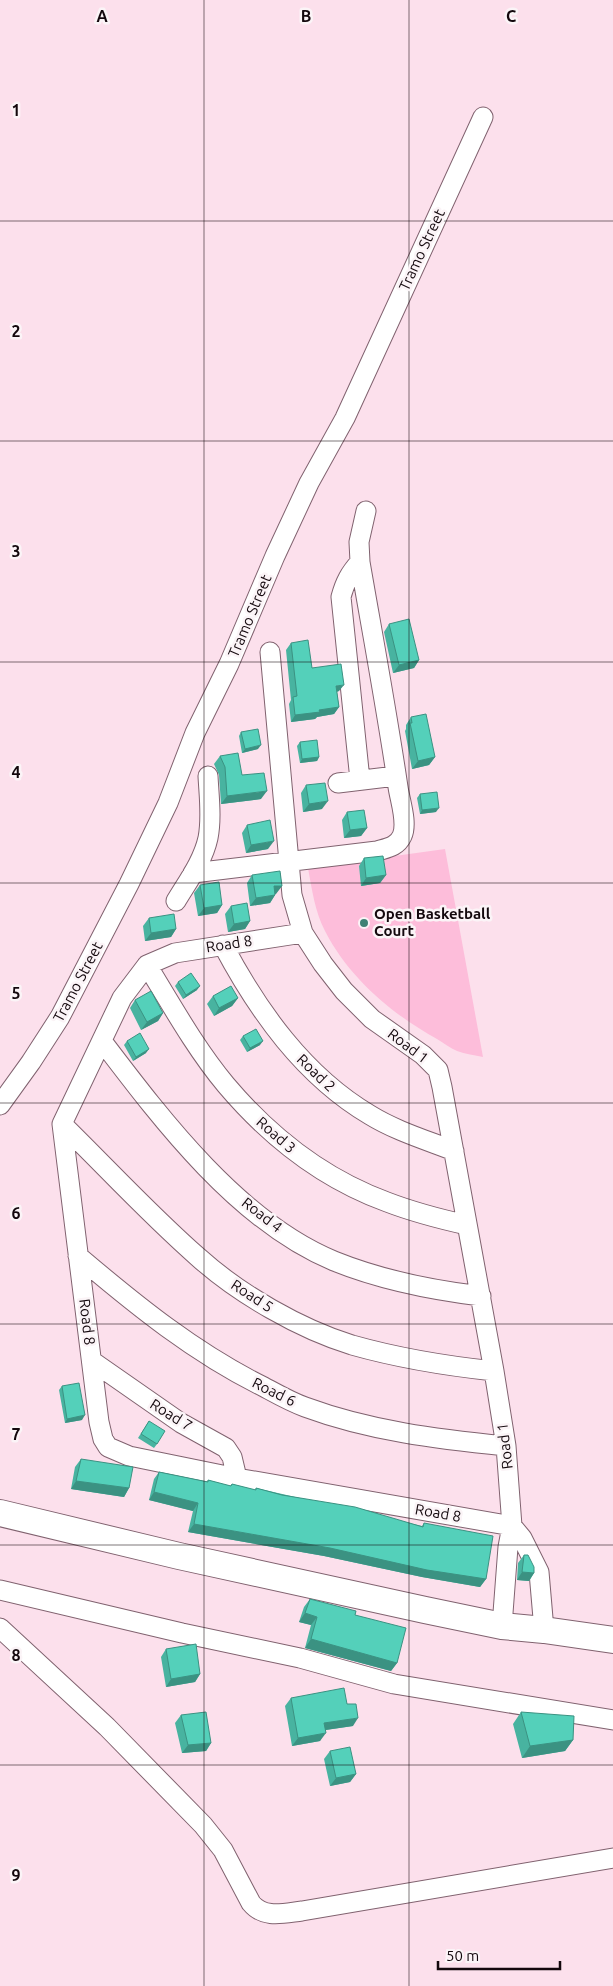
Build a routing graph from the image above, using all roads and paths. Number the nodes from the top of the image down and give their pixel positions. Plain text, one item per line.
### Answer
1 (483, 117) dead end
2 (366, 511) dead end
3 (360, 562) junction
4 (270, 652) dead end
5 (208, 776) dead end
6 (396, 776) junction
7 (360, 780) junction
8 (338, 783) dead end
9 (290, 862) junction
10 (193, 873) junction
11 (176, 901) dead end
12 (303, 933) junction
13 (222, 945) junction
14 (147, 966) junction
15 (102, 1041) junction
16 (0, 1106) edge
17 (62, 1124) junction
18 (454, 1151) junction
19 (467, 1225) junction
20 (78, 1256) junction
21 (481, 1296) junction
22 (92, 1361) junction
23 (494, 1371) junction
24 (506, 1446) junction
25 (237, 1478) junction
26 (0, 1513) edge
27 (512, 1526) junction
28 (0, 1590) edge
29 (502, 1626) junction
30 (0, 1628) edge
31 (544, 1630) junction
32 (613, 1640) edge
33 (613, 1720) edge
34 (613, 1858) edge

1 - 16 street, Tramo Street
2 - 3 street
3 - 6 street
3 - 7 street
4 - 9 street, Road 1
5 - 10 street
6 - 7 street
6 - 9 street
7 - 8 street
9 - 10 street
9 - 12 street, Road 1
10 - 11 street
12 - 13 street, Road 8
12 - 18 street, Road 1
13 - 14 street, Road 8
13 - 18 street, Road 2
14 - 15 street, Road 8
14 - 19 street, Road 3
15 - 17 street, Road 8
15 - 21 street, Road 4
17 - 20 street, Road 8
17 - 23 street, Road 5
18 - 19 street, Road 1
19 - 21 street, Road 1
20 - 22 street, Road 8
20 - 24 street, Road 6
21 - 23 street, Road 1
22 - 25 street, Road 7
22 - 25 street, Road 8
23 - 24 street, Road 1
24 - 27 street, Road 1
25 - 27 street, Road 8
26 - 29 street
27 - 29 street, Road 1
27 - 31 street
28 - 33 street
29 - 31 street
30 - 34 street
31 - 32 street

